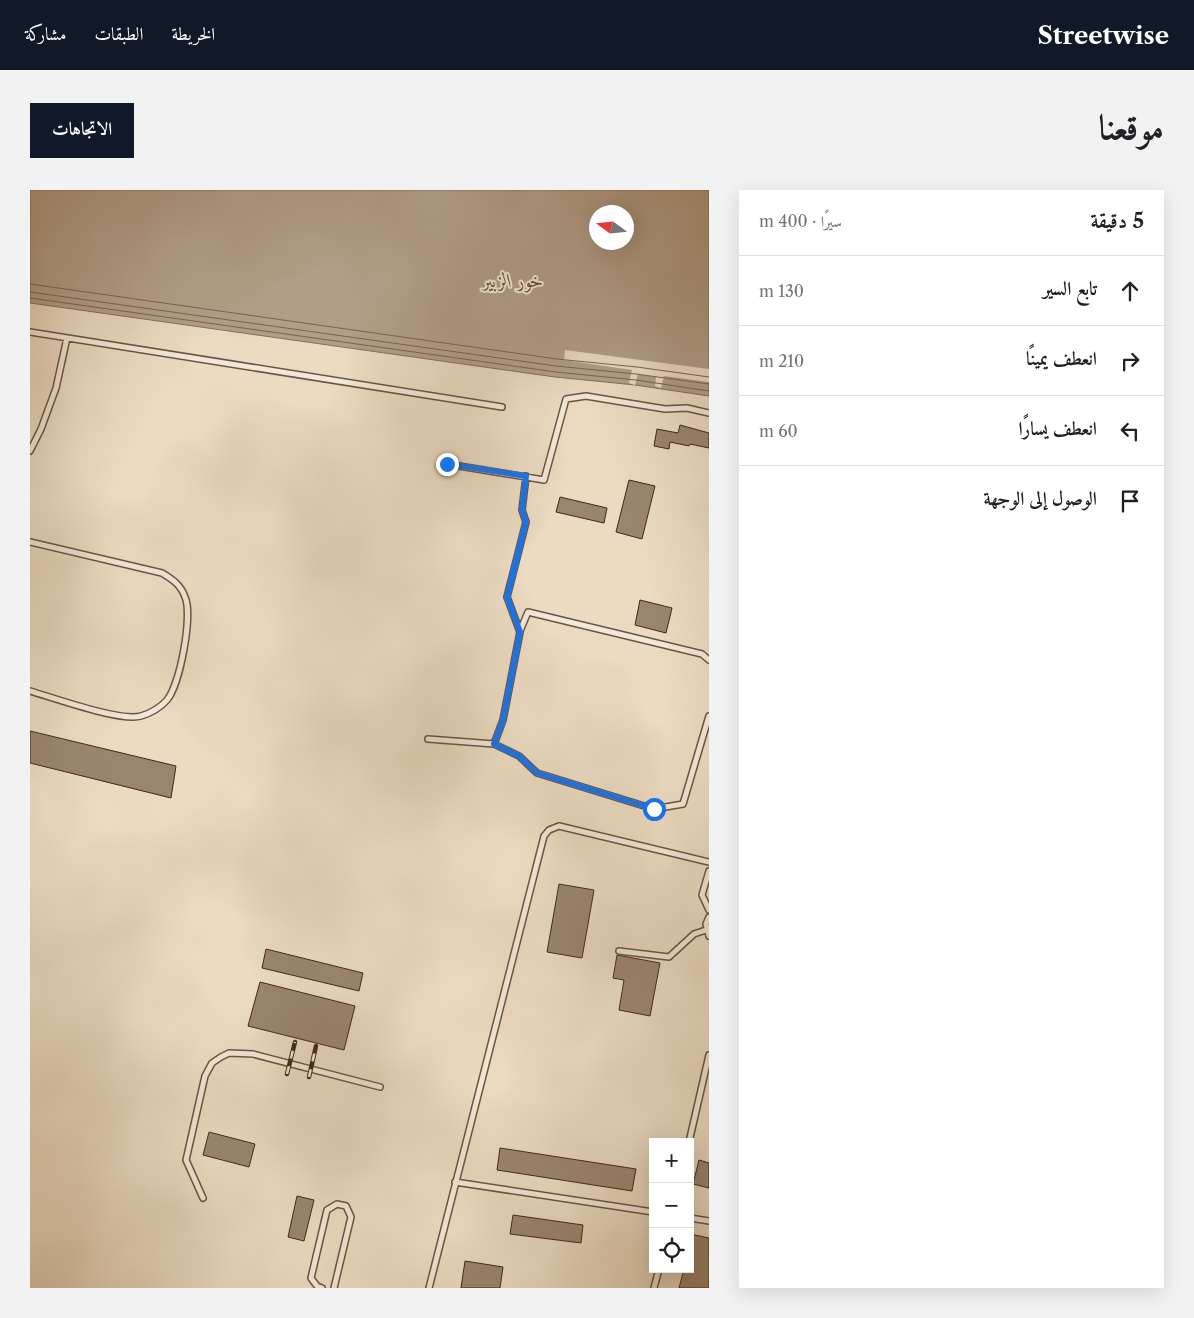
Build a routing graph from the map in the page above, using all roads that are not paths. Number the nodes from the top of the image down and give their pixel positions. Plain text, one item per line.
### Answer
1 (30, 332) edge
2 (67, 338) junction
3 (502, 407) dead end
4 (709, 413) edge
5 (30, 451) edge
6 (447, 464) dead end
7 (526, 476) junction
8 (30, 542) edge
9 (520, 632) junction
10 (709, 660) edge
11 (30, 691) edge
12 (709, 716) edge
13 (428, 739) dead end
14 (494, 744) junction
15 (709, 862) edge
16 (709, 872) edge
17 (709, 910) edge
18 (709, 917) edge
19 (706, 930) junction
20 (709, 936) edge
21 (619, 951) dead end
22 (709, 1055) edge
23 (380, 1087) dead end
24 (690, 1138) edge
25 (455, 1182) junction
26 (203, 1198) dead end
27 (649, 1211) edge
28 (694, 1219) edge
29 (709, 1222) edge
30 (657, 1273) edge
31 (322, 1288) edge
32 (334, 1288) edge
33 (429, 1288) edge
34 (654, 1288) edge

1 - 2 lane
2 - 3 lane
2 - 5 lane
4 - 7 lane
6 - 7 lane
7 - 9 lane
8 - 11 lane
9 - 10 lane
9 - 14 lane
12 - 14 lane
13 - 14 lane
15 - 25 lane
16 - 17 lane
18 - 19 lane
19 - 20 lane
19 - 21 lane
22 - 24 lane
23 - 26 lane
25 - 27 lane
25 - 33 lane
28 - 29 lane
30 - 34 lane
31 - 32 lane

